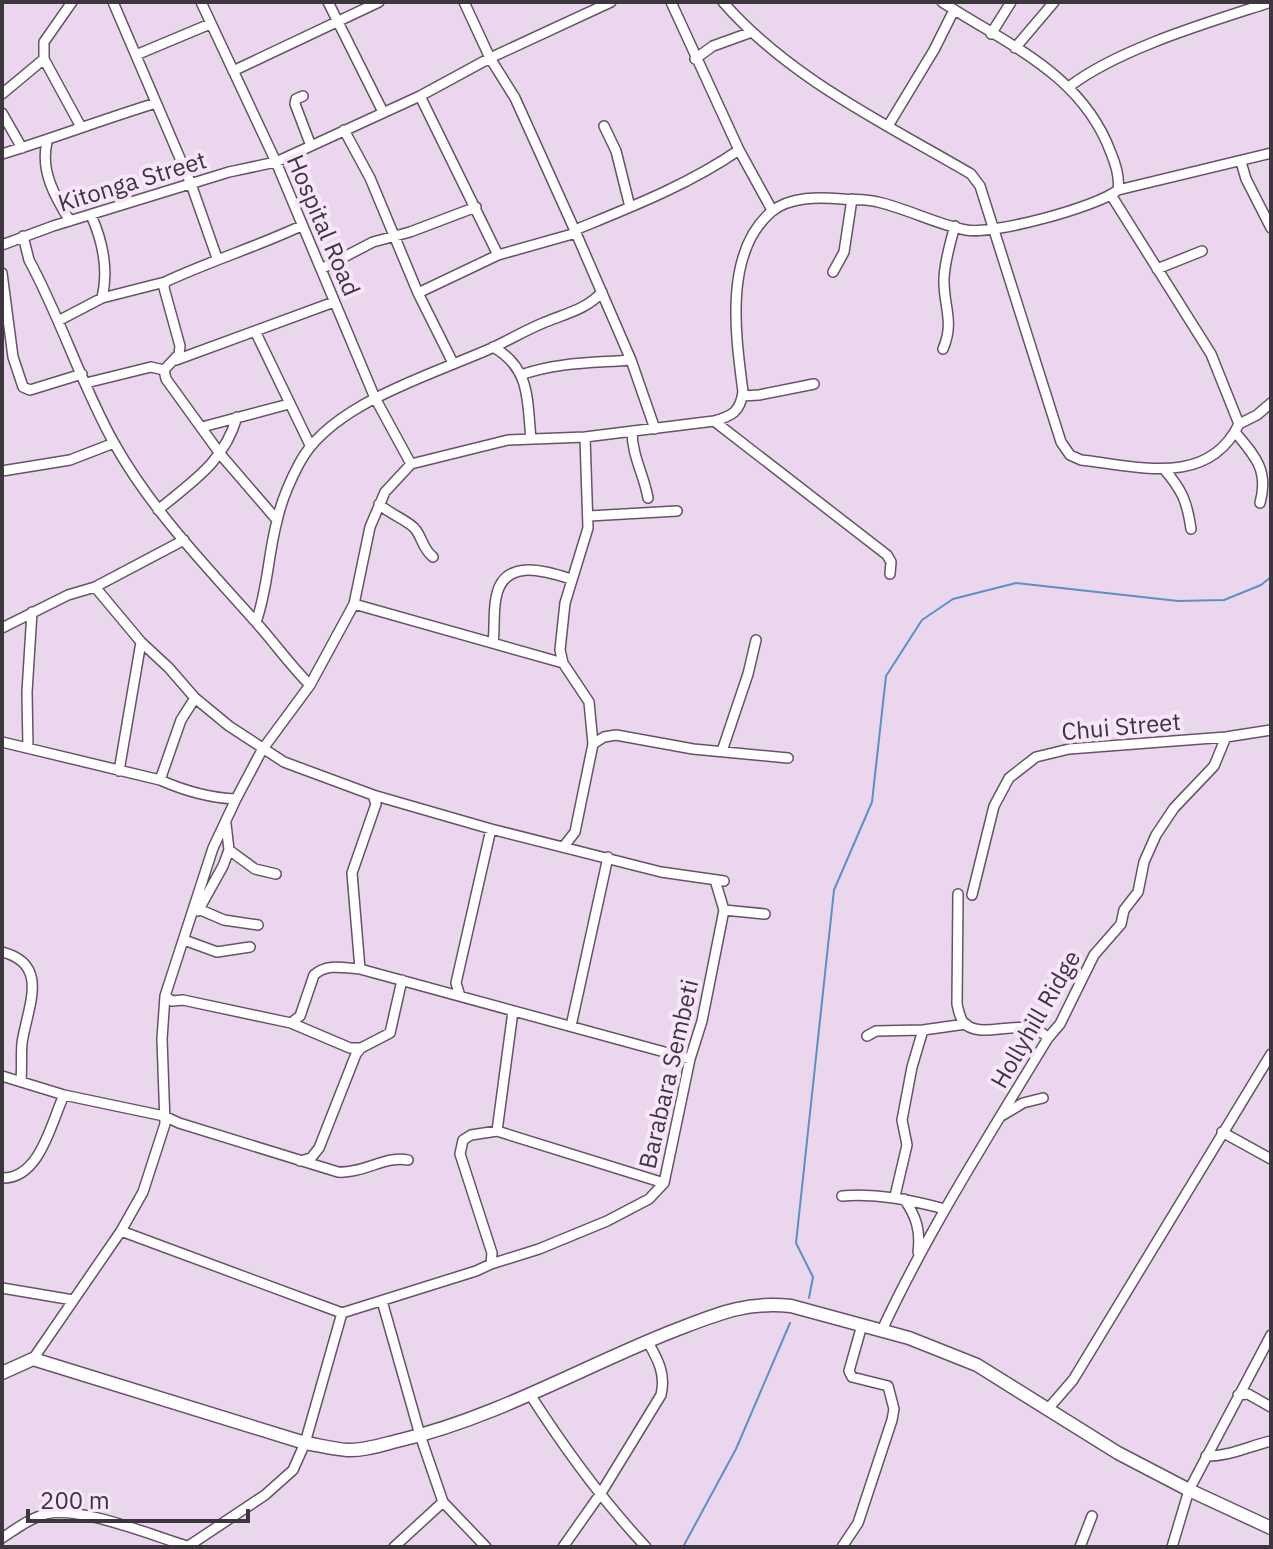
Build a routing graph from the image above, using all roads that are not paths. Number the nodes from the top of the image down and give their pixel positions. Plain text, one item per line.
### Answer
1 (72, 2) edge
2 (113, 2) edge
3 (201, 2) edge
4 (328, 2) edge
5 (379, 2) edge
6 (464, 2) edge
7 (611, 2) edge
8 (671, 2) edge
9 (723, 2) edge
10 (942, 2) edge
11 (1011, 2) edge
12 (1054, 2) edge
13 (1271, 2) edge
14 (954, 10) junction
15 (338, 22) junction
16 (210, 24) junction
17 (749, 33) junction
18 (991, 34) junction
19 (1015, 48) junction
20 (136, 55) junction
21 (490, 58) junction
22 (44, 59) junction
23 (695, 59) junction
24 (233, 71) junction
25 (1070, 86) junction
26 (2, 94) edge
27 (303, 96) dead end
28 (420, 96) junction
29 (156, 103) junction
30 (383, 112) junction
31 (2, 113) edge
32 (604, 126) dead end
33 (888, 126) junction
34 (81, 127) junction
35 (344, 130) junction
36 (47, 142) junction
37 (311, 146) junction
38 (22, 148) junction
39 (739, 150) junction
40 (1271, 153) edge
41 (2, 154) edge
42 (276, 162) junction
43 (1241, 162) junction
44 (191, 184) junction
45 (1114, 192) junction
46 (852, 199) junction
47 (476, 207) junction
48 (630, 207) junction
49 (772, 210) junction
50 (91, 215) junction
51 (70, 221) junction
52 (301, 226) junction
53 (955, 226) junction
54 (1271, 228) edge
55 (575, 231) junction
56 (993, 231) junction
57 (23, 236) junction
58 (393, 237) junction
59 (2, 245) edge
60 (1202, 251) dead end
61 (498, 255) junction
62 (217, 258) junction
63 (321, 269) junction
64 (1157, 269) junction
65 (833, 272) dead end
66 (2, 273) edge
67 (165, 282) junction
68 (602, 292) junction
69 (418, 293) junction
70 (102, 298) junction
71 (334, 302) junction
72 (58, 321) junction
73 (255, 331) junction
74 (493, 347) junction
75 (943, 349) dead end
76 (173, 360) junction
77 (631, 360) junction
78 (453, 363) junction
79 (164, 370) junction
80 (521, 375) junction
81 (84, 379) junction
82 (814, 384) dead end
83 (742, 396) junction
84 (375, 398) junction
85 (1271, 403) edge
86 (289, 404) junction
87 (237, 417) junction
88 (714, 421) junction
89 (202, 427) junction
90 (1237, 428) junction
91 (655, 429) junction
92 (632, 431) junction
93 (585, 437) junction
94 (531, 439) junction
95 (114, 443) junction
96 (310, 445) junction
97 (221, 455) junction
98 (411, 464) junction
99 (1164, 469) junction
100 (2, 471) edge
101 (648, 498) dead end
102 (1260, 503) dead end
103 (379, 504) junction
104 (158, 510) junction
105 (677, 511) dead end
106 (589, 516) junction
107 (277, 520) junction
108 (1191, 529) dead end
109 (184, 540) junction
110 (433, 557) dead end
111 (890, 574) dead end
112 (571, 579) junction
113 (95, 587) junction
114 (354, 604) junction
115 (32, 612) junction
116 (256, 622) junction
117 (2, 628) edge
118 (756, 640) dead end
119 (141, 642) junction
120 (493, 643) junction
121 (563, 663) junction
122 (310, 685) junction
123 (195, 698) junction
124 (1271, 730) edge
125 (1226, 737) junction
126 (2, 742) edge
127 (593, 744) junction
128 (28, 748) junction
129 (262, 750) junction
130 (722, 751) junction
131 (788, 758) dead end
132 (119, 771) junction
133 (160, 780) junction
134 (373, 795) junction
135 (236, 799) junction
136 (226, 820) junction
137 (491, 829) junction
138 (564, 846) junction
139 (229, 850) junction
140 (608, 857) junction
141 (276, 874) dead end
142 (958, 894) dead end
143 (972, 895) dead end
144 (196, 909) junction
145 (724, 910) junction
146 (765, 914) dead end
147 (258, 925) dead end
148 (184, 940) junction
149 (250, 947) dead end
150 (2, 952) edge
151 (360, 969) junction
152 (402, 980) junction
153 (165, 996) junction
154 (460, 996) junction
155 (513, 1011) junction
156 (291, 1023) junction
157 (966, 1024) junction
158 (571, 1026) junction
159 (923, 1030) junction
160 (867, 1036) dead end
161 (1048, 1038) junction
162 (361, 1048) junction
163 (1271, 1054) edge
164 (690, 1059) junction
165 (2, 1076) edge
166 (21, 1081) junction
167 (64, 1095) junction
168 (1043, 1098) dead end
169 (1002, 1115) junction
170 (164, 1116) junction
171 (497, 1131) junction
172 (1222, 1132) junction
173 (1271, 1159) edge
174 (408, 1160) dead end
175 (299, 1162) junction
176 (2, 1178) edge
177 (664, 1183) junction
178 (842, 1196) dead end
179 (900, 1198) junction
180 (945, 1209) junction
181 (121, 1231) junction
182 (917, 1259) junction
183 (491, 1264) junction
184 (2, 1288) edge
185 (73, 1300) junction
186 (382, 1301) junction
187 (342, 1313) junction
188 (862, 1325) junction
189 (882, 1330) junction
190 (1270, 1339) edge
191 (648, 1342) junction
192 (33, 1359) junction
193 (2, 1373) edge
194 (1238, 1395) junction
195 (531, 1396) junction
196 (1271, 1407) edge
197 (1047, 1410) junction
198 (420, 1435) junction
199 (1271, 1441) edge
200 (305, 1443) junction
201 (1206, 1456) junction
202 (1189, 1490) junction
203 (601, 1493) junction
204 (443, 1502) junction
205 (1092, 1516) dead end
206 (1271, 1528) edge
207 (2, 1538) edge
208 (187, 1547) edge
209 (394, 1547) edge
210 (486, 1547) edge
211 (563, 1547) edge
212 (646, 1547) edge
213 (842, 1547) edge
214 (1080, 1547) edge
215 (1172, 1547) edge

1 - 22 street
2 - 20 street
3 - 16 street, Hospital Road
4 - 15 street
5 - 15 street
6 - 21 street
7 - 21 street, Kitonga Street
8 - 23 street
9 - 17 street
10 - 14 street
11 - 18 street
12 - 19 street
13 - 25 street
14 - 18 street
14 - 33 street
15 - 24 street
15 - 30 street
16 - 20 street
16 - 24 street, Hospital Road
17 - 23 street
17 - 33 street
18 - 19 street
19 - 25 street
20 - 29 street
21 - 28 street, Kitonga Street
21 - 55 street
22 - 26 street
22 - 34 street
23 - 39 street
24 - 42 street, Hospital Road
25 - 45 street
27 - 37 street
28 - 30 street, Kitonga Street
28 - 47 street
29 - 34 street
29 - 44 street
30 - 35 street, Kitonga Street
31 - 38 street
32 - 48 street
33 - 56 street
34 - 36 street
35 - 37 street, Kitonga Street
35 - 58 street
36 - 38 street
36 - 51 street
37 - 42 street, Kitonga Street
38 - 41 street
39 - 48 street
39 - 49 street
40 - 43 street
42 - 44 street, Kitonga Street
42 - 52 street, Hospital Road
43 - 45 street
43 - 54 street
44 - 50 street, Kitonga Street
44 - 62 street
45 - 56 street
45 - 64 street
46 - 49 street
46 - 53 street
46 - 65 street
47 - 58 street
47 - 61 street
48 - 55 street
49 - 83 street
50 - 51 street, Kitonga Street
50 - 70 street
51 - 57 street, Kitonga Street
52 - 62 street
52 - 63 street, Hospital Road
53 - 56 street
53 - 75 street
55 - 61 street
55 - 68 street
56 - 99 street
57 - 59 street, Kitonga Street
57 - 72 street
58 - 63 street
58 - 69 street
60 - 64 street
61 - 69 street
62 - 67 street
63 - 71 street, Hospital Road
64 - 90 street
66 - 81 street
67 - 70 street
67 - 76 street
68 - 74 street
68 - 77 street
69 - 78 street
70 - 72 street
71 - 73 street
71 - 84 street, Hospital Road
72 - 81 street
73 - 76 street
73 - 86 street
74 - 78 street
74 - 80 street
76 - 79 street
77 - 80 street
77 - 91 street
78 - 84 street
79 - 81 street
79 - 89 street
80 - 94 street
81 - 95 street
82 - 83 street
83 - 88 street
84 - 96 street
84 - 98 street, Hospital Road
85 - 90 street
86 - 87 street
86 - 96 street
87 - 89 street
87 - 97 street
88 - 91 street
88 - 111 street
89 - 97 street
90 - 99 street
90 - 102 street
91 - 92 street
92 - 93 street
92 - 101 street
93 - 94 street
93 - 106 street
94 - 98 street
95 - 100 street
95 - 104 street
96 - 107 street
97 - 104 street
97 - 107 street
98 - 103 street
99 - 108 street
103 - 110 street
103 - 114 street
104 - 109 street
105 - 106 street
106 - 112 street
107 - 116 street
109 - 113 street
109 - 116 street
112 - 120 street
112 - 121 street
113 - 115 street
113 - 119 street, Barabara Sembeti
114 - 120 street
114 - 122 street
115 - 117 street
115 - 128 street
116 - 122 street
118 - 130 street
119 - 123 street, Barabara Sembeti
119 - 132 street
120 - 121 street
121 - 127 street
122 - 129 street
123 - 129 street, Barabara Sembeti
123 - 133 street
124 - 125 street, Chui Street
125 - 143 street, Chui Street
125 - 161 street, Hollyhill Ridge
126 - 128 street
127 - 130 street
127 - 138 street
128 - 132 street
129 - 134 street, Barabara Sembeti
129 - 135 street
130 - 131 street
132 - 133 street
133 - 135 street
134 - 137 street, Barabara Sembeti
134 - 151 street
135 - 136 street
136 - 139 street
136 - 144 street
137 - 138 street, Barabara Sembeti
137 - 154 street
138 - 140 street, Barabara Sembeti
139 - 141 street
139 - 144 street
140 - 145 street, Barabara Sembeti
140 - 158 street
142 - 157 street
144 - 147 street
144 - 148 street
145 - 146 street
145 - 164 street, Barabara Sembeti
148 - 149 street
148 - 153 street
150 - 166 street
151 - 152 street
151 - 156 street
152 - 154 street
152 - 162 street
153 - 156 street
153 - 170 street
154 - 155 street
155 - 158 street
155 - 171 street
156 - 162 street
157 - 159 street
157 - 161 street
158 - 164 street
159 - 160 street
159 - 179 street
161 - 169 street, Hollyhill Ridge
162 - 175 street
163 - 172 street
164 - 177 street, Barabara Sembeti
165 - 166 street
166 - 167 street
167 - 170 street
167 - 176 street
168 - 169 street
169 - 180 street, Hollyhill Ridge
170 - 175 street
170 - 181 street
171 - 177 street
171 - 183 street
172 - 173 street
172 - 197 street
174 - 175 street
177 - 183 street, Barabara Sembeti
178 - 179 street
179 - 180 street
179 - 182 street
180 - 182 street, Hollyhill Ridge
181 - 185 street
181 - 187 street
182 - 189 street, Hollyhill Ridge
183 - 186 street, Barabara Sembeti
184 - 185 street
185 - 192 street
186 - 187 street, Barabara Sembeti
186 - 198 street
187 - 200 street
188 - 189 street
188 - 191 street
188 - 213 street
189 - 197 street
190 - 194 street
191 - 195 street
191 - 203 street
192 - 193 street
192 - 200 street
194 - 196 street
194 - 201 street
195 - 198 street
195 - 203 street
197 - 202 street
198 - 200 street
198 - 204 street
199 - 201 street
200 - 208 street
201 - 202 street
202 - 206 street
202 - 215 street
203 - 211 street
203 - 212 street
204 - 209 street
204 - 210 street
205 - 214 street
207 - 208 street

